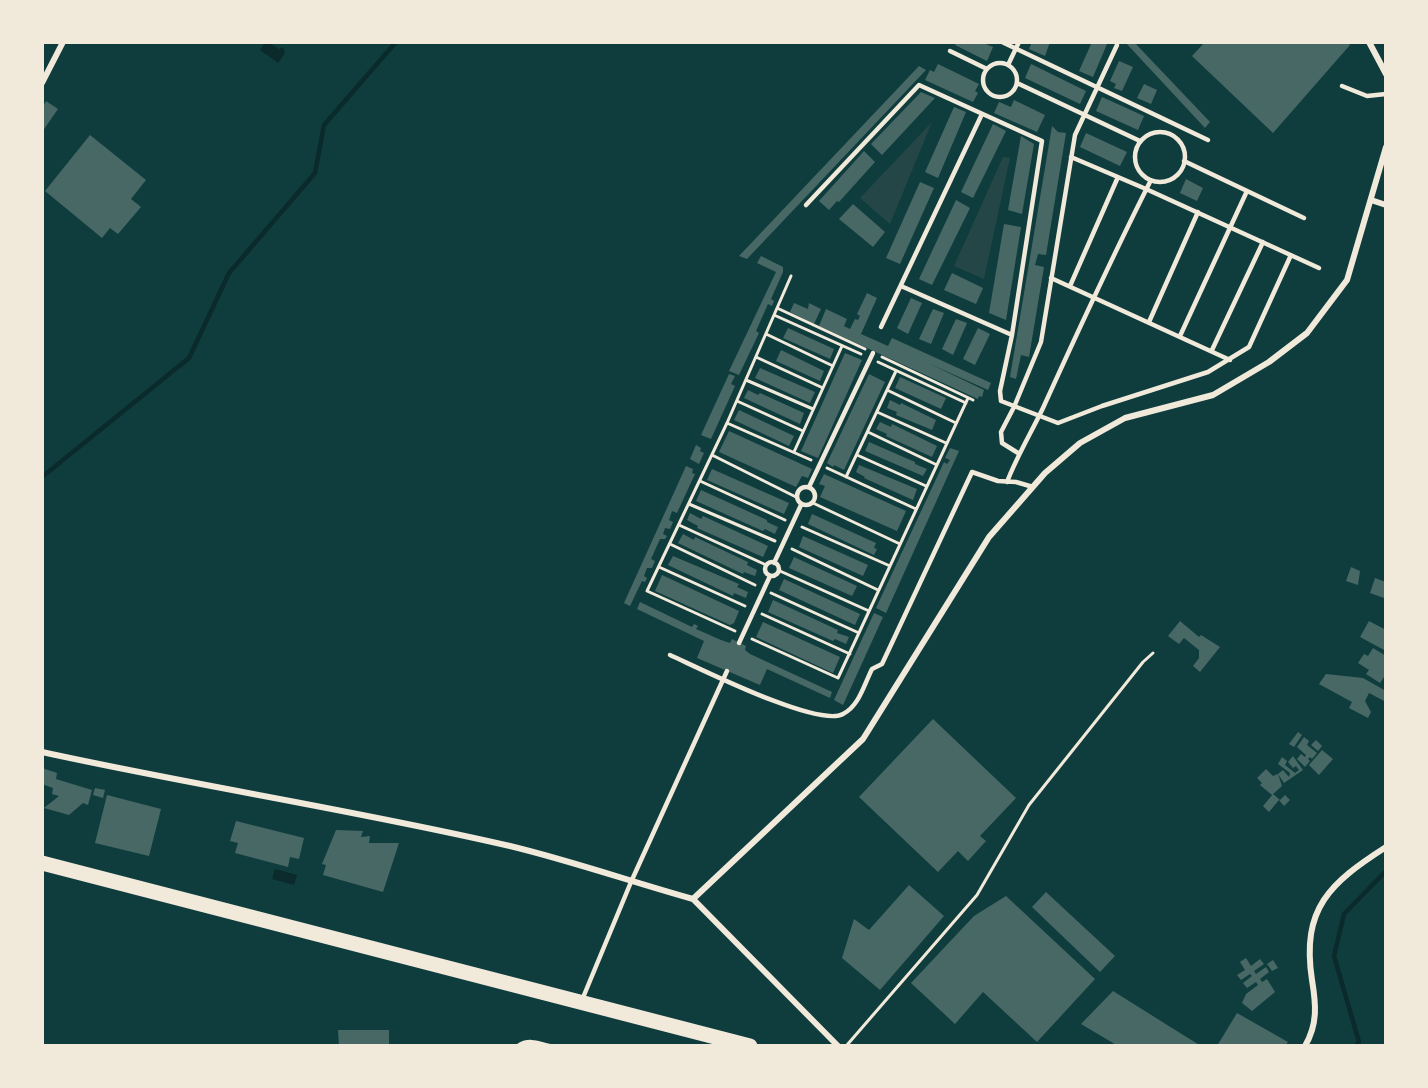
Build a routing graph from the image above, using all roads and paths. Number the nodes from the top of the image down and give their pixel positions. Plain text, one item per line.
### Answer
1 (63, 42) edge
2 (1002, 42) edge
3 (1019, 42) edge
4 (1369, 42) edge
5 (1117, 45) dead end
6 (1016, 48) junction
7 (950, 51) dead end
8 (1008, 65) junction
9 (987, 69) junction
10 (1386, 74) edge
11 (42, 83) edge
12 (1017, 83) junction
13 (1341, 86) dead end
14 (1097, 88) junction
15 (1386, 94) edge
16 (982, 114) junction
17 (1086, 116) junction
18 (1169, 122) junction
19 (1166, 132) junction
20 (1208, 140) dead end
21 (1140, 141) junction
22 (1386, 147) edge
23 (1071, 157) junction
24 (1184, 161) junction
25 (1118, 177) junction
26 (1151, 180) junction
27 (1146, 189) junction
28 (1248, 191) junction
29 (1371, 200) junction
30 (1386, 205) edge
31 (806, 206) dead end
32 (1198, 212) junction
33 (1304, 218) dead end
34 (1230, 227) junction
35 (1263, 242) junction
36 (1291, 255) junction
37 (1319, 268) dead end
38 (791, 276) dead end
39 (1051, 278) junction
40 (901, 286) junction
41 (1070, 286) junction
42 (1094, 296) junction
43 (1149, 322) junction
44 (881, 327) dead end
45 (766, 334) junction
46 (1012, 335) junction
47 (1180, 336) junction
48 (843, 346) dead end
49 (1212, 350) junction
50 (873, 353) dead end
51 (756, 357) junction
52 (1230, 360) junction
53 (833, 366) junction
54 (896, 371) dead end
55 (746, 380) junction
56 (823, 388) junction
57 (887, 390) junction
58 (968, 398) dead end
59 (737, 401) junction
60 (1014, 407) junction
61 (813, 409) junction
62 (877, 412) junction
63 (1038, 417) junction
64 (957, 423) junction
65 (803, 431) junction
66 (868, 432) junction
67 (947, 444) junction
68 (794, 452) dead end
69 (1018, 453) junction
70 (857, 454) junction
71 (712, 455) junction
72 (937, 465) junction
73 (846, 477) dead end
74 (1007, 482) junction
75 (927, 486) junction
76 (809, 487) junction
77 (1033, 487) junction
78 (796, 497) junction
79 (813, 503) junction
80 (801, 504) junction
81 (679, 525) junction
82 (900, 544) junction
83 (774, 562) junction
84 (766, 565) junction
85 (779, 570) junction
86 (770, 576) junction
87 (647, 591) dead end
88 (869, 611) junction
89 (739, 643) dead end
90 (1153, 653) dead end
91 (670, 655) dead end
92 (727, 671) dead end
93 (838, 678) dead end
94 (724, 679) junction
95 (42, 752) edge
96 (1386, 847) edge
97 (42, 863) edge
98 (631, 882) junction
99 (693, 899) junction
100 (580, 1002) junction
101 (518, 1046) edge
102 (549, 1046) edge
103 (750, 1046) edge
104 (838, 1046) edge
105 (846, 1046) edge
106 (1305, 1046) edge

1 - 11 street
2 - 6 lane
3 - 6 lane
4 - 10 street
5 - 14 lane
6 - 8 lane
6 - 14 lane
7 - 9 lane
8 - 9 lane
8 - 12 lane
9 - 12 lane
12 - 17 lane
13 - 15 lane
14 - 17 lane
14 - 18 lane
16 - 31 lane
16 - 40 lane
16 - 46 lane
17 - 21 lane
17 - 23 lane
18 - 19 lane
18 - 20 lane
19 - 21 lane
19 - 24 lane
21 - 26 lane
22 - 29 street
23 - 25 lane
23 - 39 lane
24 - 26 lane
24 - 28 lane
25 - 27 lane
25 - 41 lane
26 - 27 lane
27 - 32 lane
27 - 42 lane
28 - 33 lane
28 - 34 lane
29 - 30 street
29 - 77 street
32 - 34 lane
32 - 43 lane
34 - 35 lane
34 - 47 lane
35 - 36 lane
35 - 49 lane
36 - 37 lane
36 - 52 lane
38 - 45 path
39 - 41 lane
39 - 60 lane
40 - 44 lane
40 - 46 lane
41 - 42 lane
42 - 43 lane
42 - 63 lane
43 - 47 lane
45 - 51 path
45 - 53 path
46 - 60 lane
47 - 49 lane
48 - 53 path
49 - 52 lane
50 - 76 lane
51 - 55 path
51 - 56 path
52 - 63 lane
53 - 56 path
54 - 57 path
55 - 59 path
55 - 61 path
56 - 61 path
57 - 62 path
57 - 64 path
58 - 64 path
59 - 65 path
59 - 71 path
60 - 63 lane
60 - 69 lane
61 - 65 path
62 - 66 path
62 - 67 path
63 - 69 lane
64 - 67 path
65 - 68 path
66 - 70 path
66 - 72 path
67 - 72 path
69 - 74 lane
70 - 73 path
70 - 75 path
71 - 78 path
71 - 81 path
72 - 75 path
74 - 77 lane
74 - 94 lane
75 - 82 path
76 - 78 lane
76 - 79 lane
77 - 99 street
78 - 80 lane
79 - 80 lane
79 - 82 path
80 - 83 lane
81 - 84 path
81 - 87 path
82 - 88 path
83 - 84 lane
83 - 85 lane
84 - 86 lane
85 - 86 lane
85 - 88 path
86 - 89 lane
88 - 93 path
90 - 105 path
91 - 94 lane
92 - 94 lane
94 - 98 lane
95 - 98 street
96 - 106 street
97 - 100 highway
98 - 99 street
98 - 100 lane
99 - 104 street
100 - 103 highway
101 - 102 lane

